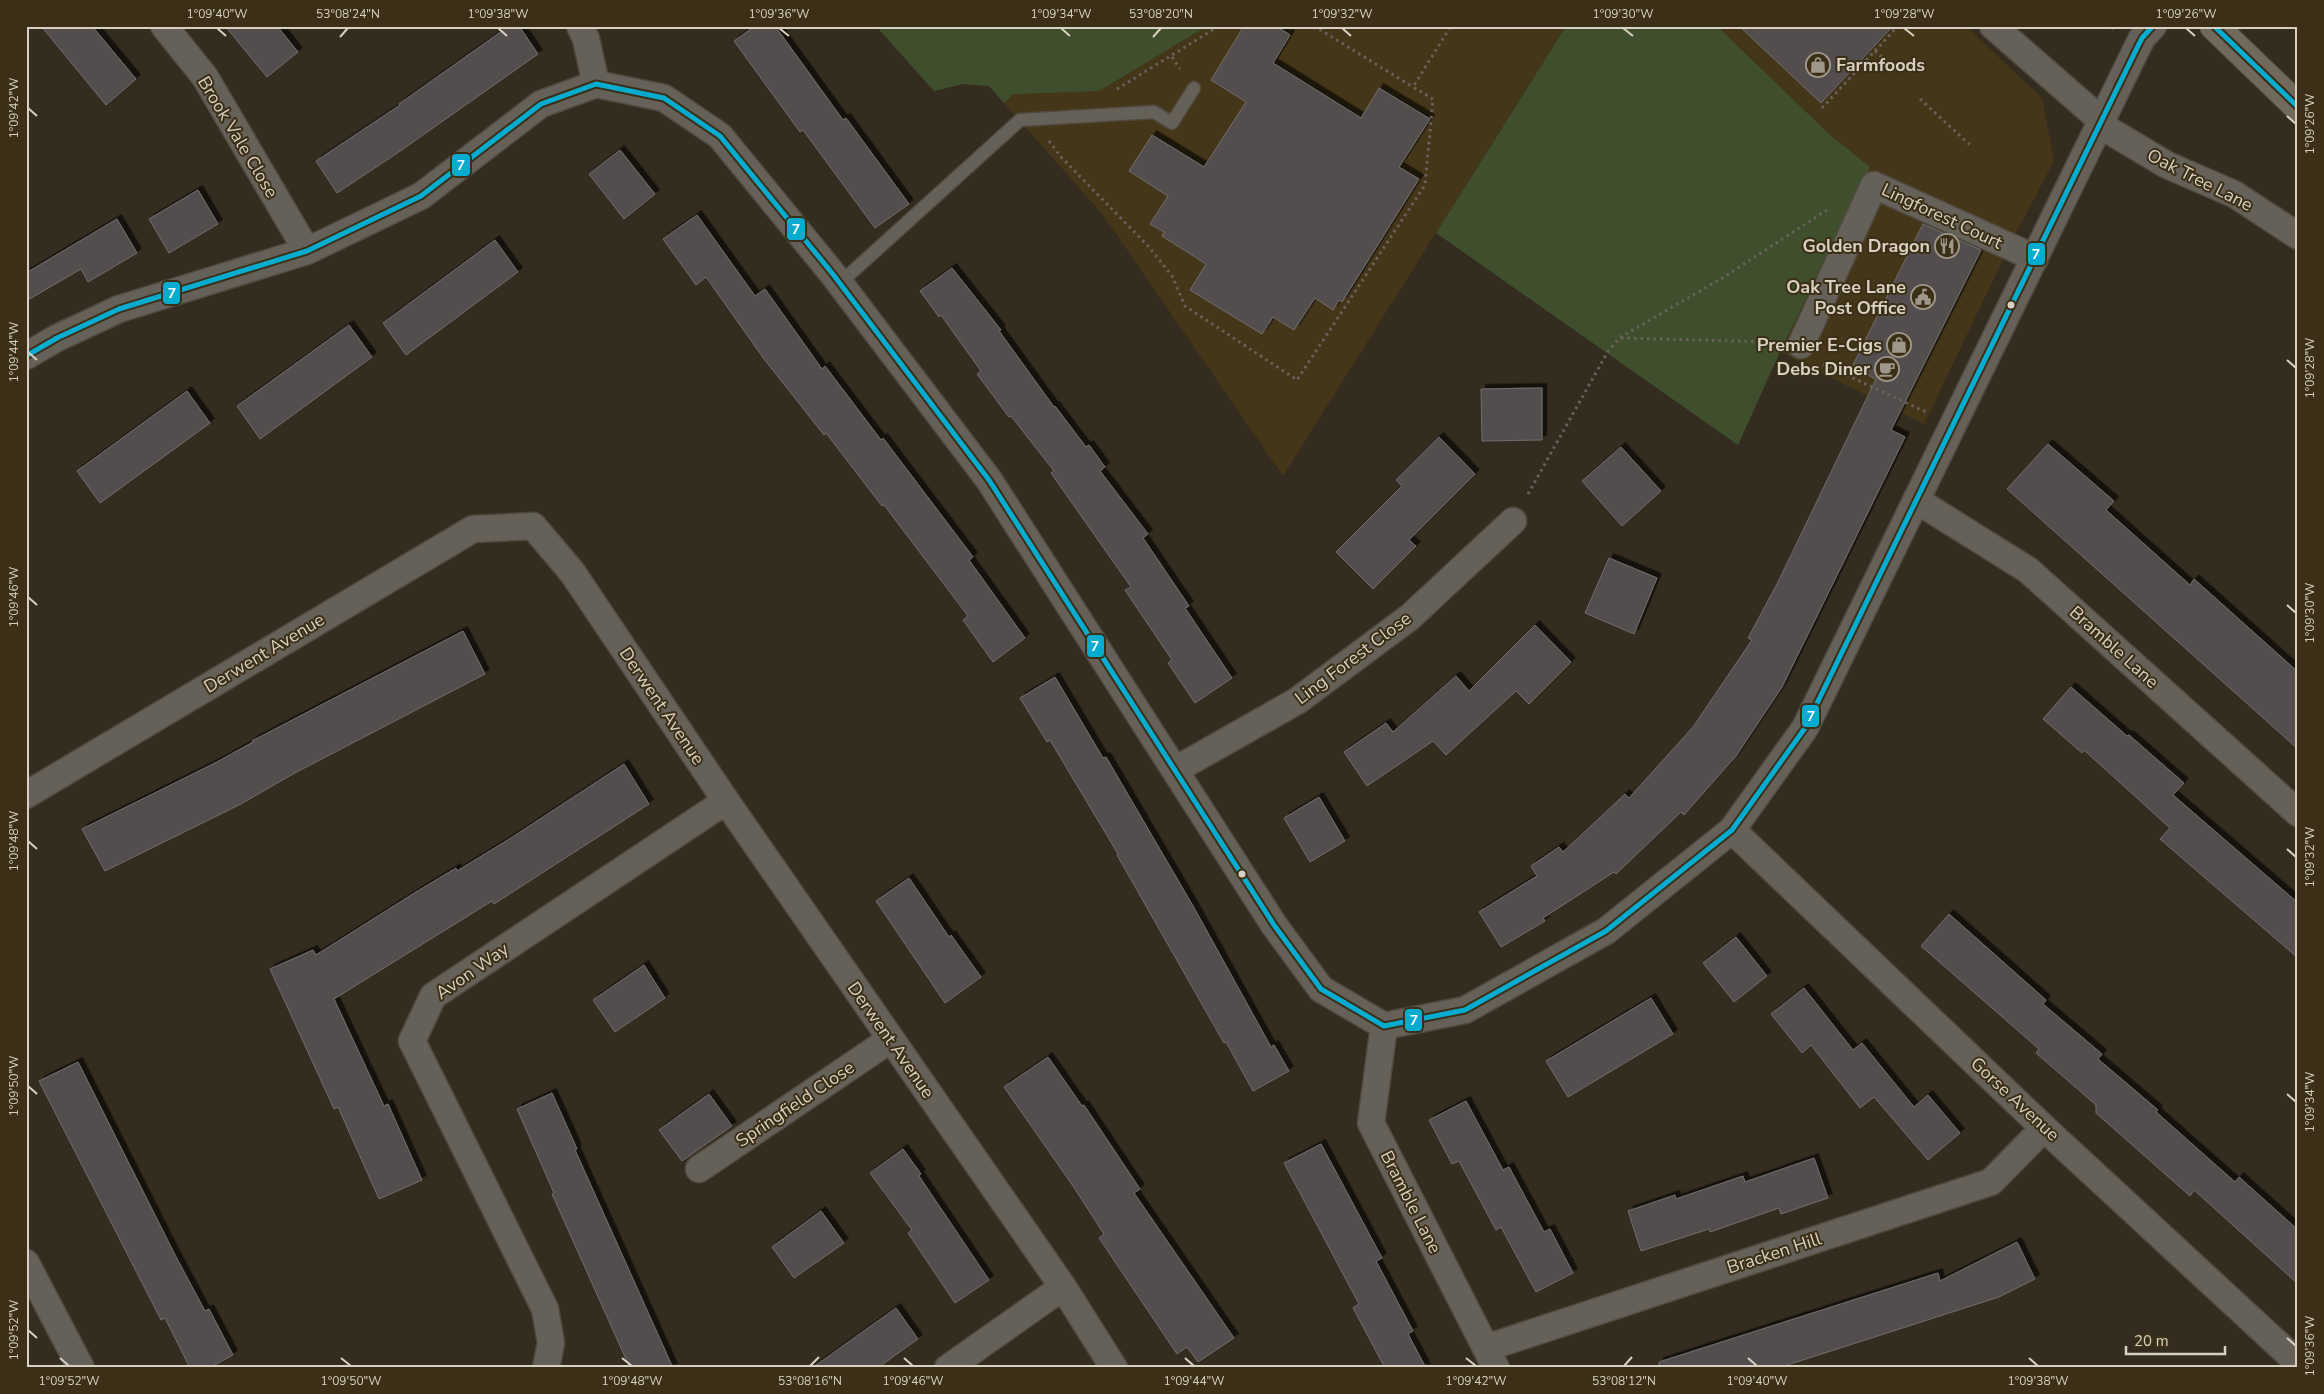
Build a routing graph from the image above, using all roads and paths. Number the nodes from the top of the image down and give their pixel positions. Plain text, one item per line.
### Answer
1 (164, 26) edge
2 (580, 26) edge
3 (1220, 26) edge
4 (1314, 26) edge
5 (1452, 26) edge
6 (1898, 26) edge
7 (1993, 26) edge
8 (2153, 26) edge
9 (2214, 26) edge
10 (1875, 51) junction
11 (1889, 64) dead end
12 (596, 84) junction
13 (1413, 87) junction
14 (1194, 88) dead end
15 (1109, 94) dead end
16 (1920, 99) dead end
17 (2298, 106) edge
18 (1822, 108) dead end
19 (1033, 120) junction
20 (2102, 124) junction
21 (1970, 145) dead end
22 (1874, 185) junction
23 (2298, 236) edge
24 (307, 252) junction
25 (2035, 258) junction
26 (840, 283) junction
27 (1801, 345) dead end
28 (26, 356) edge
29 (1916, 500) junction
30 (1513, 521) joint
31 (1175, 770) junction
32 (26, 795) edge
33 (726, 801) junction
34 (2298, 813) edge
35 (1732, 830) junction
36 (1384, 1026) junction
37 (891, 1039) junction
38 (2044, 1128) junction
39 (698, 1169) dead end
40 (26, 1263) edge
41 (1063, 1287) junction
42 (1491, 1358) edge
43 (81, 1368) edge
44 (546, 1368) edge
45 (948, 1368) edge
46 (1114, 1368) edge
47 (2297, 1368) edge

1 - 24 street, Brook Vale Close
2 - 12 street
3 - 15 path
4 - 13 path
5 - 13 path
6 - 10 path
7 - 20 street, Oak Tree Lane
8 - 20 street
9 - 17 main road
10 - 11 path
10 - 18 path
12 - 24 street
12 - 26 street
13 - 19 path
14 - 19 lane
16 - 21 path
19 - 26 lane
20 - 23 street, Oak Tree Lane
20 - 25 street
22 - 25 street, Lingforest Court
22 - 27 street, Lingforest Court
22 - 30 path
24 - 28 street
25 - 29 street
26 - 31 street
29 - 34 street, Bramble Lane
29 - 35 street
30 - 31 street, Ling Forest Close
31 - 36 street
32 - 33 street, Derwent Avenue
33 - 37 street, Derwent Avenue
33 - 44 street, Avon Way
35 - 36 street
35 - 38 street, Gorse Avenue
36 - 42 street, Bramble Lane
37 - 39 street, Springfield Close
37 - 41 street, Derwent Avenue
38 - 42 street, Bracken Hill
38 - 47 street, Gorse Avenue
40 - 43 street
41 - 45 street
41 - 46 street, Derwent Avenue

